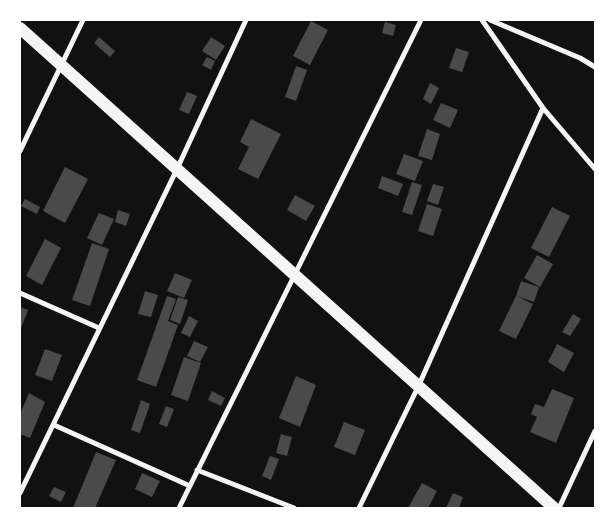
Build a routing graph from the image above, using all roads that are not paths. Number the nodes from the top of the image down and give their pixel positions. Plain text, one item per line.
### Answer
1 (83, 20) edge
2 (246, 20) edge
3 (421, 20) edge
4 (482, 20) edge
5 (490, 20) edge
6 (20, 28) edge
7 (62, 65) junction
8 (595, 67) edge
9 (544, 108) junction
10 (20, 151) edge
11 (177, 169) junction
12 (595, 169) edge
13 (294, 274) junction
14 (20, 293) edge
15 (99, 328) junction
16 (418, 387) junction
17 (54, 425) junction
18 (595, 431) edge
19 (197, 470) junction
20 (190, 486) junction
21 (20, 493) edge
22 (179, 508) edge
23 (294, 508) edge
24 (358, 508) edge
25 (554, 508) edge
26 (559, 508) edge

1 - 7 street
2 - 11 street
3 - 13 street
4 - 9 street
5 - 8 street
6 - 7 main road
7 - 10 street
7 - 11 main road
9 - 12 street
9 - 16 street
11 - 13 main road
11 - 15 street
13 - 16 main road
13 - 19 street
14 - 15 street
15 - 17 street
16 - 24 street
16 - 25 main road
17 - 20 street
17 - 21 street
18 - 26 street
19 - 20 street
19 - 23 street
20 - 22 street

